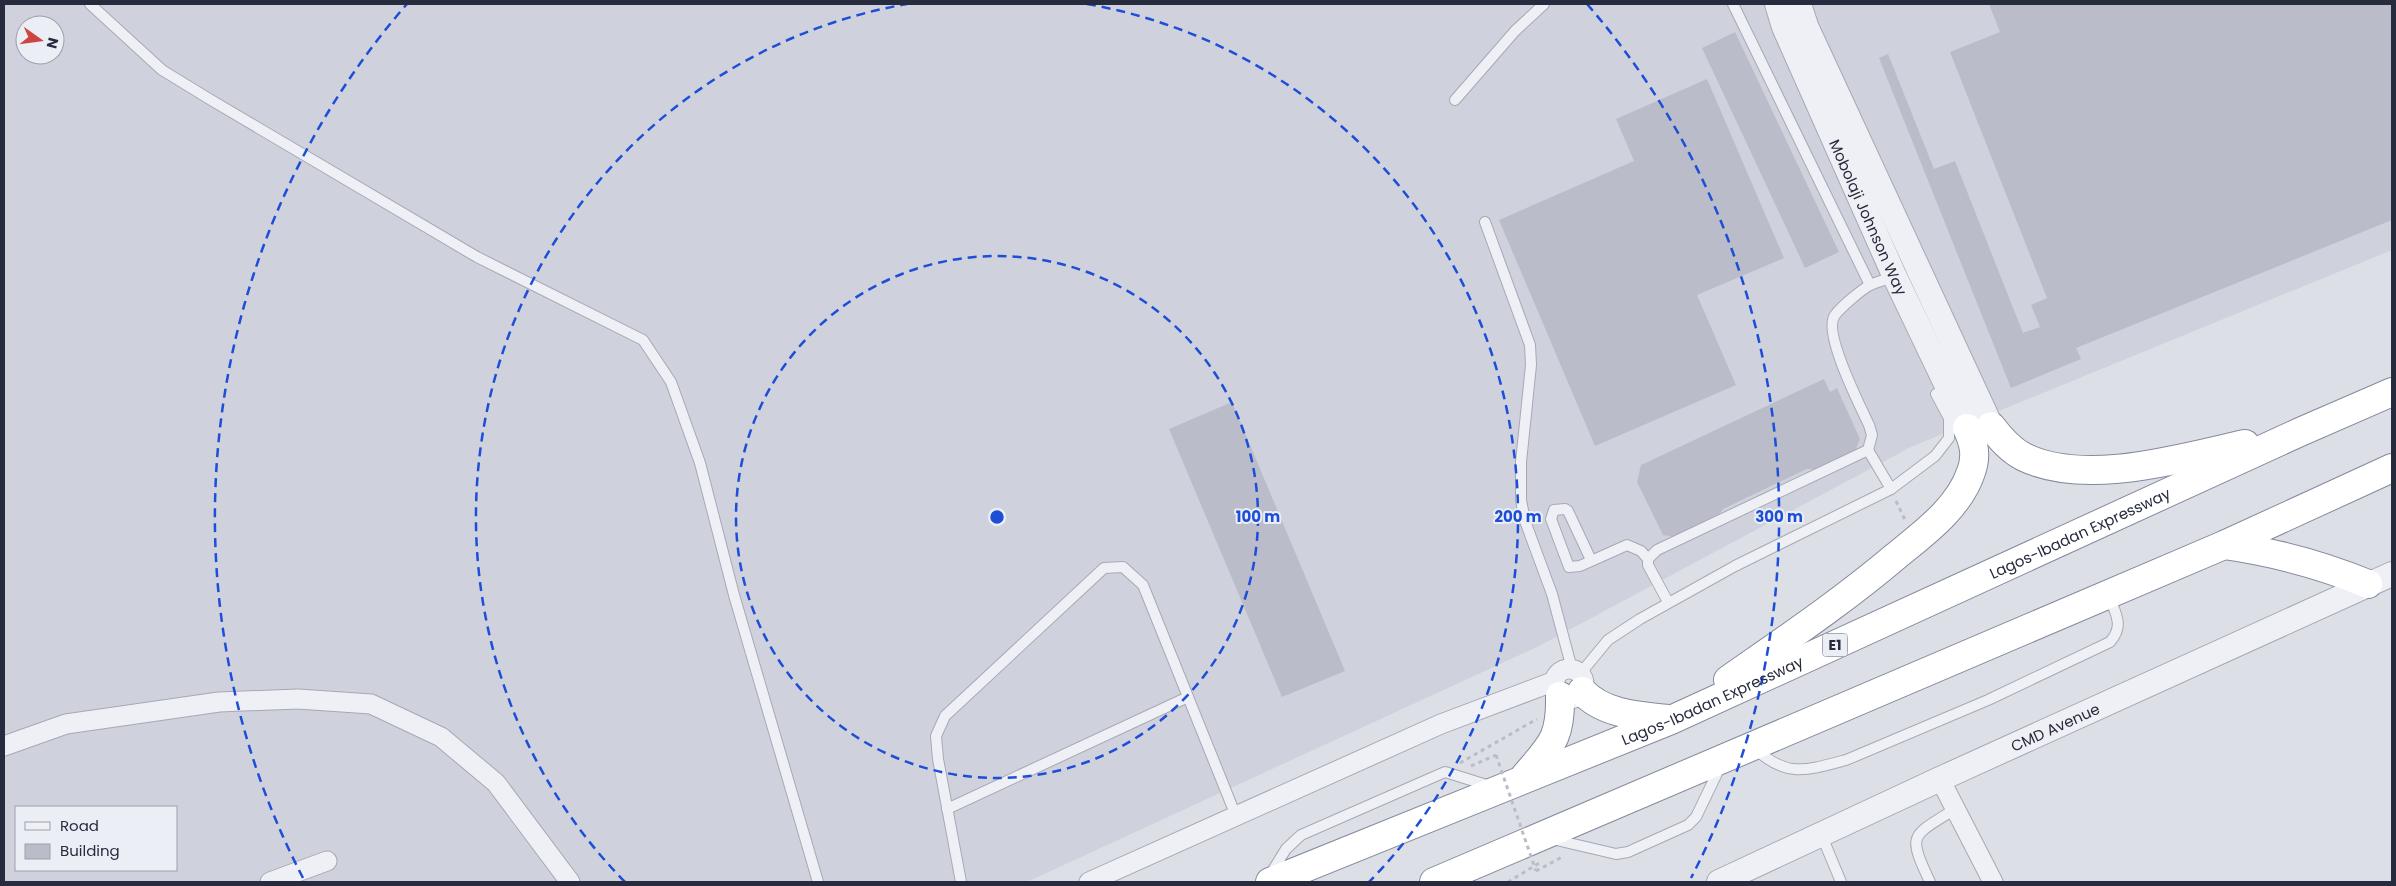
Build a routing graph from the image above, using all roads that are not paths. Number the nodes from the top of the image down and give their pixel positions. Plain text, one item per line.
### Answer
1 (90, 4) edge
2 (1544, 4) edge
3 (1733, 4) edge
4 (1776, 4) edge
5 (1799, 4) edge
6 (1455, 100) dead end
7 (1485, 222) dead end
8 (1894, 275) junction
9 (1870, 285) junction
10 (2392, 392) edge
11 (1936, 394) dead end
12 (1979, 427) junction
13 (2300, 432) junction
14 (1868, 450) junction
15 (2392, 468) edge
16 (1891, 489) junction
17 (2224, 545) junction
18 (1648, 559) junction
19 (1590, 560) junction
20 (2392, 574) edge
21 (2368, 584) junction
22 (2109, 594) junction
23 (1668, 602) junction
24 (1570, 682) junction
25 (1188, 697) junction
26 (1671, 720) junction
27 (4, 746) edge
28 (1752, 746) junction
29 (1723, 759) junction
30 (1940, 779) junction
31 (1510, 784) junction
32 (947, 809) junction
33 (1955, 809) junction
34 (1236, 816) junction
35 (1821, 834) junction
36 (1541, 836) junction
37 (327, 861) dead end
38 (270, 882) edge
39 (570, 882) edge
40 (818, 882) edge
41 (961, 882) edge
42 (1090, 882) edge
43 (1266, 882) edge
44 (1270, 882) edge
45 (1434, 882) edge
46 (1719, 882) edge
47 (1841, 882) edge
48 (1930, 882) edge
49 (1993, 882) edge

1 - 40 lane
2 - 6 lane
3 - 9 lane
4 - 8 street, Mobolaji Johnson Way
5 - 12 street, Mobolaji Johnson Way
7 - 24 lane
8 - 9 lane
8 - 12 street, Mobolaji Johnson Way
9 - 14 lane
10 - 13 highway, Lagos-Ibadan Expressway / E1
11 - 16 lane
12 - 13 highway
12 - 26 highway
13 - 26 highway, Lagos-Ibadan Expressway / E1
14 - 16 lane
14 - 18 lane
15 - 17 highway
16 - 23 lane
17 - 21 highway
17 - 22 highway
18 - 19 lane
18 - 23 lane
19 - 19 lane
20 - 21 street, CMD Avenue
21 - 30 street, CMD Avenue
22 - 28 highway
22 - 28 lane
23 - 24 lane
24 - 26 highway
24 - 31 highway
24 - 34 street
25 - 32 lane
25 - 32 lane
25 - 34 lane
26 - 31 highway, Lagos-Ibadan Expressway / E1
27 - 39 street
28 - 29 highway
29 - 36 highway
29 - 36 lane
30 - 33 street
30 - 35 street, CMD Avenue
31 - 43 lane
31 - 44 highway, Lagos-Ibadan Expressway / E1
32 - 41 lane
33 - 48 lane
33 - 49 street
34 - 42 street
35 - 46 street, CMD Avenue
35 - 47 lane
36 - 45 highway
37 - 38 street

